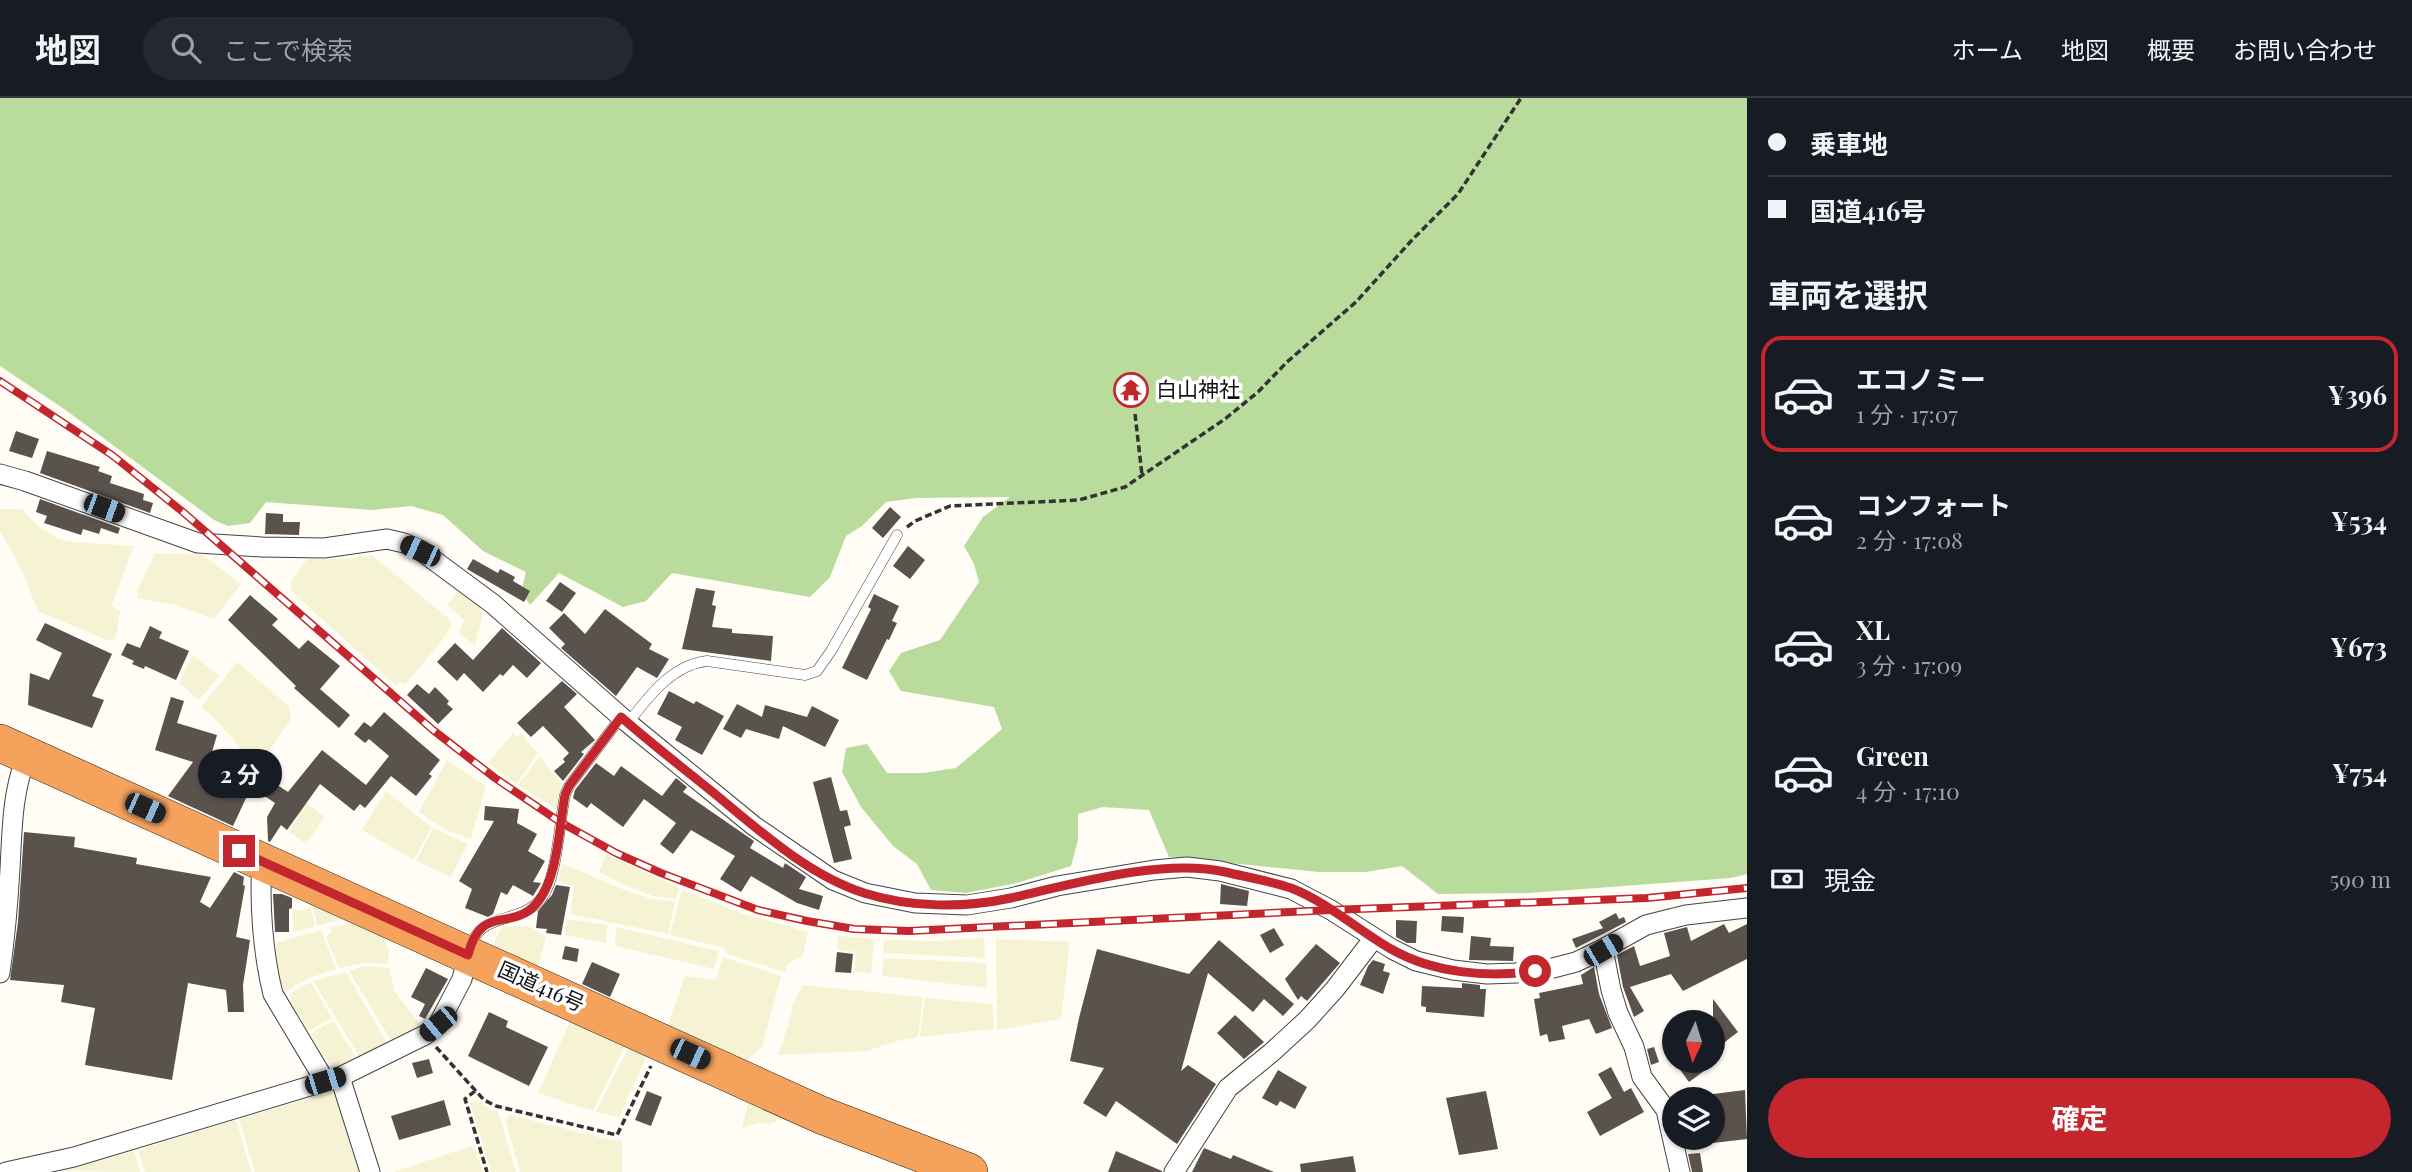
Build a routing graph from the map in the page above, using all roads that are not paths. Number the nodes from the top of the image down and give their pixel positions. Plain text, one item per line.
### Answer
1 (0, 474) edge
2 (897, 535) road end
3 (625, 720) junction
4 (13, 749) edge
5 (262, 861) junction
6 (1747, 908) edge
7 (1374, 938) junction
8 (1603, 950) junction
9 (468, 955) junction
10 (0, 973) edge
11 (333, 1079) junction
12 (6, 1172) edge
13 (370, 1172) edge
14 (970, 1172) edge
15 (1174, 1172) edge
16 (1680, 1172) edge

1 - 3 street
2 - 3 lane
3 - 7 street
3 - 9 lane
4 - 5 highway, 国道416号
4 - 10 street
5 - 9 highway, 国道416号
5 - 11 street
6 - 8 street
7 - 8 street
7 - 15 street
8 - 16 street
9 - 11 street
9 - 14 highway, 国道416号
11 - 12 street
11 - 13 street

